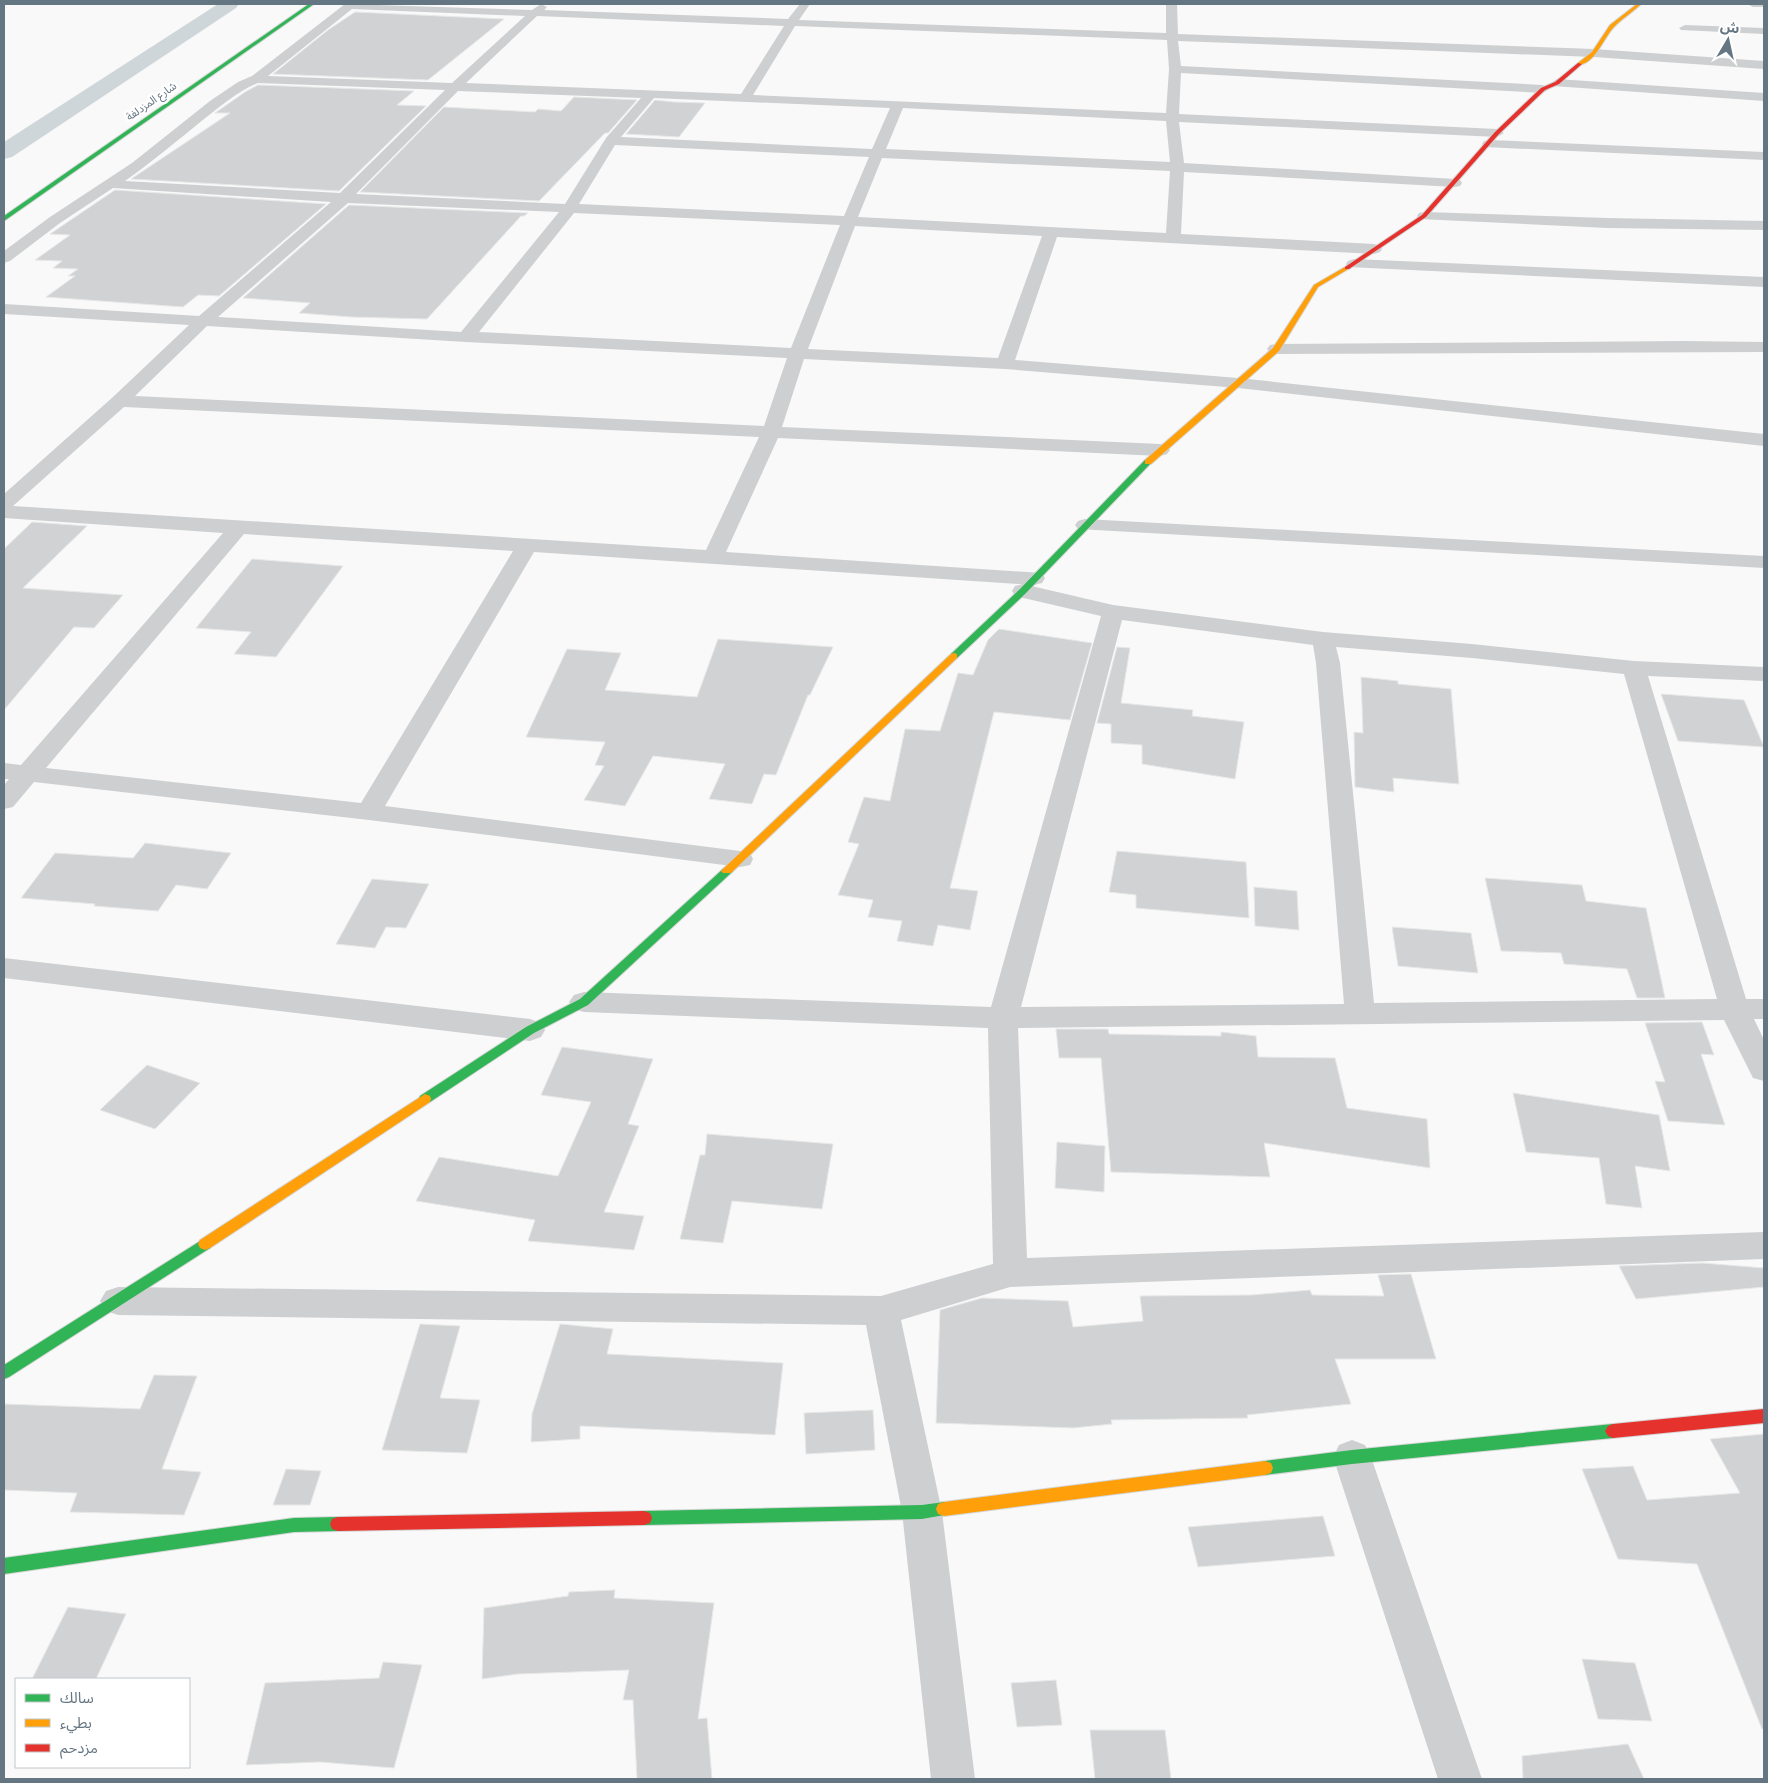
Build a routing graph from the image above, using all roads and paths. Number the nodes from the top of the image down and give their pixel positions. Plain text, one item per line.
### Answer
1 (312, 4) edge
2 (806, 4) edge
3 (1172, 4) edge
4 (1639, 4) edge
5 (1753, 4) edge
6 (1764, 4) edge
7 (351, 5) edge
8 (538, 9) edge
9 (791, 23) junction
10 (1685, 28) dead end
11 (1764, 31) edge
12 (1172, 36) junction
13 (1594, 53) junction
14 (1764, 65) edge
15 (1174, 69) junction
16 (256, 79) junction
17 (1557, 83) junction
18 (454, 88) junction
19 (1543, 89) junction
20 (649, 96) junction
21 (1764, 97) edge
22 (744, 99) junction
23 (898, 104) junction
24 (1172, 118) junction
25 (1493, 138) junction
26 (611, 141) junction
27 (878, 154) junction
28 (1764, 156) edge
29 (1178, 167) junction
30 (1455, 182) junction
31 (111, 184) junction
32 (344, 198) junction
33 (569, 209) junction
34 (1424, 216) junction
35 (4, 219) edge
36 (849, 220) junction
37 (1764, 226) edge
38 (1051, 231) junction
39 (1173, 238) junction
40 (1374, 249) junction
41 (4, 258) edge
42 (1354, 264) junction
43 (1764, 282) edge
44 (4, 309) edge
45 (203, 321) junction
46 (466, 337) junction
47 (1764, 347) edge
48 (1276, 349) junction
49 (797, 355) junction
50 (1004, 364) junction
51 (1238, 382) junction
52 (120, 400) junction
53 (771, 432) junction
54 (1764, 440) edge
55 (1160, 450) junction
56 (4, 504) edge
57 (4, 512) edge
58 (1086, 525) junction
59 (238, 528) junction
60 (526, 547) junction
61 (713, 557) junction
62 (1764, 562) edge
63 (1029, 584) junction
64 (1113, 612) junction
65 (1323, 638) junction
66 (1634, 668) junction
67 (1764, 674) edge
68 (15, 772) edge
69 (4, 801) edge
70 (369, 812) junction
71 (740, 859) junction
72 (4, 968) edge
73 (584, 1002) junction
74 (1764, 1010) edge
75 (1735, 1011) junction
76 (1360, 1013) junction
77 (1003, 1018) junction
78 (530, 1030) junction
79 (1764, 1070) edge
80 (1764, 1246) edge
81 (1010, 1273) junction
82 (118, 1301) junction
83 (881, 1311) junction
84 (4, 1373) edge
85 (1764, 1416) edge
86 (1352, 1457) junction
87 (922, 1512) junction
88 (4, 1566) edge
89 (953, 1779) edge
90 (1460, 1779) edge

1 - 35 street, شارع المزدلفة
2 - 9 street
3 - 12 street
4 - 13 street
5 - 6 street
7 - 8 street
7 - 16 street
8 - 9 street
8 - 18 street
9 - 12 street
9 - 22 street
10 - 11 street
12 - 13 street
12 - 15 street
13 - 14 street
13 - 17 street
15 - 19 street
15 - 24 street
16 - 18 street
16 - 31 street
17 - 19 street
17 - 21 street
18 - 20 street
18 - 32 street
19 - 25 street
20 - 22 street
20 - 26 street
22 - 23 street
23 - 24 street
23 - 27 street
24 - 25 street
24 - 29 street
25 - 28 street
25 - 30 street
26 - 27 street
26 - 33 street
27 - 29 street
27 - 36 street
29 - 30 street
29 - 39 street
30 - 34 street
31 - 32 street
31 - 41 street
32 - 33 street
32 - 45 street
33 - 36 street
33 - 46 street
34 - 37 street
34 - 40 street
36 - 38 street
36 - 49 street
38 - 39 street
38 - 50 street
39 - 40 street
40 - 42 street
42 - 43 street
42 - 48 street
44 - 45 street
45 - 46 street
45 - 52 street
46 - 49 street
47 - 48 street
48 - 51 street
49 - 50 street
49 - 53 street
50 - 51 street
51 - 54 street
51 - 55 street
52 - 53 street
52 - 56 street
53 - 55 street
53 - 61 street
55 - 58 street
57 - 59 street
58 - 62 street
58 - 63 street
59 - 60 street
59 - 68 street
60 - 61 street
60 - 70 street
61 - 63 street
63 - 64 street
63 - 71 street
64 - 65 street
64 - 77 street
65 - 66 street
65 - 76 street
66 - 67 street
66 - 75 street
68 - 69 street
68 - 70 street
70 - 71 street
71 - 73 street
72 - 78 street
73 - 77 street
73 - 78 street
74 - 75 street
75 - 76 street
75 - 79 street
76 - 77 street
77 - 81 street
78 - 82 street
80 - 81 street
81 - 83 street
82 - 83 street
82 - 84 street
83 - 87 street
85 - 86 street
86 - 87 street
86 - 90 street
87 - 88 street
87 - 89 street

